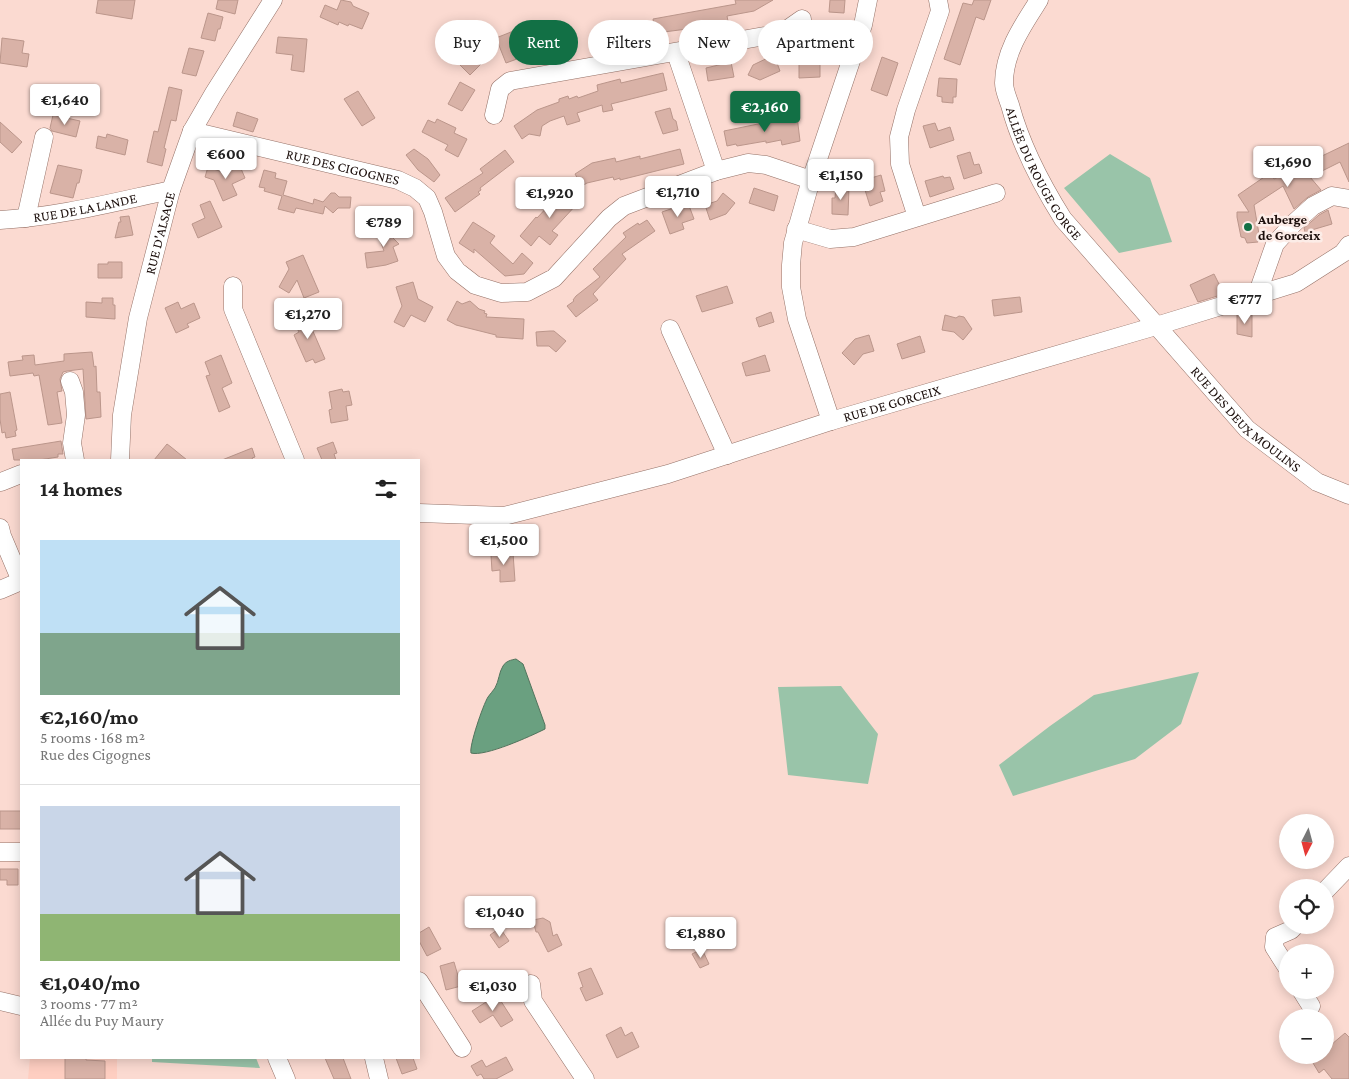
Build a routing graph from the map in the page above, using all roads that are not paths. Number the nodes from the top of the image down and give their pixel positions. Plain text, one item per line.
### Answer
1 (273, 0) edge
2 (868, 0) edge
3 (938, 0) edge
4 (1039, 0) edge
5 (802, 19) dead end
6 (676, 52) junction
7 (494, 115) dead end
8 (192, 131) junction
9 (44, 137) dead end
10 (716, 171) junction
11 (811, 180) junction
12 (171, 190) junction
13 (996, 193) dead end
14 (1349, 199) edge
15 (918, 217) junction
16 (26, 218) junction
17 (0, 220) edge
18 (796, 229) junction
19 (1349, 245) edge
20 (233, 286) dead end
21 (1257, 295) junction
22 (1156, 326) junction
23 (670, 329) dead end
24 (70, 382) dead end
25 (831, 421) junction
26 (727, 455) junction
27 (75, 459) edge
28 (114, 459) edge
29 (295, 459) edge
30 (20, 474) edge
31 (0, 480) edge
32 (0, 490) edge
33 (1349, 495) edge
34 (420, 514) edge
35 (0, 528) edge
36 (20, 579) edge
37 (20, 581) edge
38 (0, 590) edge
39 (0, 852) edge
40 (20, 852) edge
41 (1349, 866) edge
42 (1334, 882) edge
43 (1281, 934) edge
44 (1279, 955) edge
45 (420, 983) edge
46 (531, 984) dead end
47 (1307, 999) edge
48 (1311, 1006) dead end
49 (462, 1048) dead end
50 (277, 1059) edge
51 (374, 1059) edge
52 (286, 1079) edge
53 (379, 1079) edge
54 (586, 1079) edge

1 - 8 street, RUE D'ALSACE
2 - 11 street
3 - 15 street
4 - 22 street, ALLÉE DU ROUGE GORGE
5 - 6 street
6 - 7 street
6 - 10 street
8 - 10 street, RUE DES CIGOGNES
8 - 12 street, RUE D'ALSACE
9 - 16 street
10 - 11 street, RUE DES CIGOGNES
11 - 18 street
12 - 16 street, RUE DE LA LANDE
12 - 28 street, RUE D'ALSACE
13 - 15 street
14 - 21 street
15 - 18 street
16 - 17 street, RUE DE LA LANDE
18 - 25 street
19 - 21 street, RUE DE GORCEIX
20 - 29 street
21 - 22 street, RUE DE GORCEIX
22 - 25 street, RUE DE GORCEIX
22 - 33 street, RUE DES DEUX MOULINS
23 - 26 street
24 - 27 street
25 - 26 street, RUE DE GORCEIX
26 - 34 street, RUE DE GORCEIX
30 - 31 street
31 - 32 street
35 - 36 street
37 - 38 street
39 - 40 street
41 - 42 street
43 - 44 street
45 - 49 street
46 - 54 street
47 - 48 street
50 - 52 street
51 - 53 street

